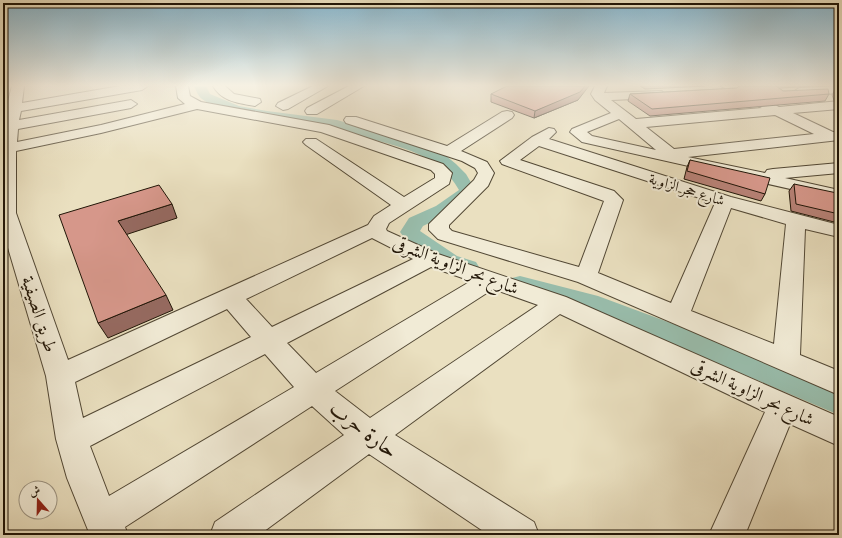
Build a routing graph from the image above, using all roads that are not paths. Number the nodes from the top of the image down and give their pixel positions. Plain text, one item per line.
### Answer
1 (13, 111) edge
2 (37, 111) edge
3 (66, 111) edge
4 (173, 111) edge
5 (231, 111) edge
6 (312, 111) edge
7 (618, 111) edge
8 (758, 111) edge
9 (779, 111) edge
10 (507, 115) dead end
11 (12, 117) junction
12 (626, 119) junction
13 (551, 130) dead end
14 (835, 137) edge
15 (537, 140) junction
16 (311, 142) dead end
17 (8, 148) junction
18 (450, 151) junction
19 (674, 157) junction
20 (839, 168) edge
21 (752, 176) junction
22 (669, 185) junction
23 (839, 195) edge
24 (726, 201) junction
25 (405, 206) junction
26 (796, 221) junction
27 (376, 229) junction
28 (839, 231) edge
29 (430, 259) junction
30 (586, 277) junction
31 (490, 280) junction
32 (230, 297) junction
33 (558, 303) junction
34 (677, 316) junction
35 (269, 340) junction
36 (786, 361) junction
37 (60, 376) junction
38 (839, 383) edge
39 (314, 390) junction
40 (783, 405) junction
41 (839, 432) edge
42 (369, 436) junction
43 (72, 438) junction
44 (106, 528) edge
45 (228, 535) edge
46 (521, 535) edge
47 (727, 535) edge

1 - 11 street, طريق الصيفية
2 - 11 street
3 - 11 street
4 - 17 street
5 - 25 street, شارع بحر الزاوية الشرقى
6 - 18 street, شارع بحر الزاوية الشرقى
7 - 12 street
8 - 12 street
9 - 14 street
10 - 18 street
11 - 17 street, طريق الصيفية
12 - 19 street
12 - 19 street
13 - 15 street
14 - 19 street
15 - 22 street, شارع حجر الزاوية
15 - 30 street
16 - 25 street
17 - 37 street, طريق الصيفية
18 - 30 street, شارع بحر الزاوية الشرقى
19 - 21 street
19 - 22 street
20 - 21 street
21 - 23 street
22 - 24 street, شارع حجر الزاوية
24 - 26 street, شارع حجر الزاوية
24 - 34 street
25 - 27 street, شارع بحر الزاوية الشرقى
26 - 28 street, شارع حجر الزاوية
26 - 36 street
27 - 29 street, شارع بحر الزاوية الشرقى
27 - 32 street
29 - 31 street, شارع بحر الزاوية الشرقى
29 - 35 street
30 - 34 street, شارع بحر الزاوية الشرقى
31 - 33 street, شارع بحر الزاوية الشرقى
31 - 39 street
32 - 35 street, حارة حرب
32 - 37 street
33 - 40 street, شارع بحر الزاوية الشرقى
33 - 42 street
34 - 36 street, شارع بحر الزاوية الشرقى
35 - 39 street, حارة حرب
35 - 43 street
36 - 38 street, شارع بحر الزاوية الشرقى
37 - 43 street, طريق الصيفية
39 - 42 street, حارة حرب
39 - 44 street
40 - 41 street, شارع بحر الزاوية الشرقى
40 - 47 street
42 - 45 street
42 - 46 street, حارة حرب
43 - 44 street, طريق الصيفية

